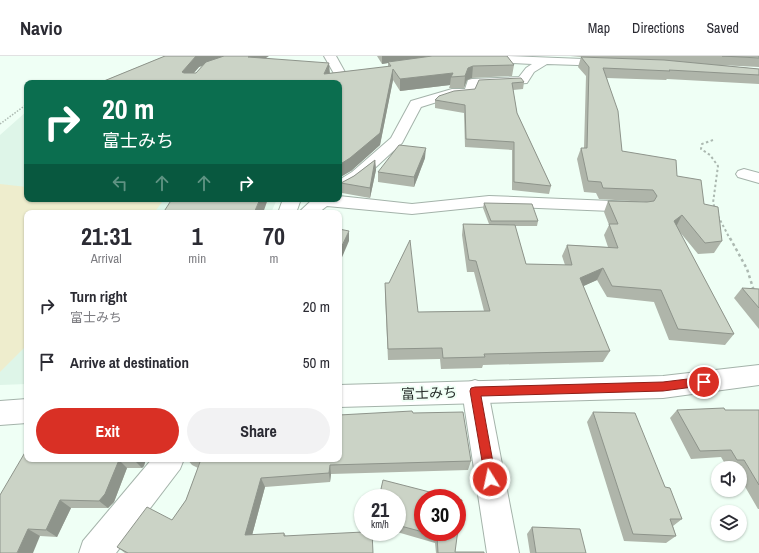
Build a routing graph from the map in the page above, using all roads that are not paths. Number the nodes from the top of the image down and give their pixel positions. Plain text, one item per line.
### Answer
1 (330, 56) edge
2 (461, 56) edge
3 (543, 62) junction
4 (616, 63) edge
5 (353, 72) edge
6 (338, 79) edge
7 (342, 186) edge
8 (321, 202) edge
9 (342, 202) edge
10 (641, 208) edge
11 (311, 210) edge
12 (759, 376) edge
13 (475, 391) junction
14 (342, 396) edge
15 (24, 411) edge
16 (0, 413) edge
17 (168, 462) edge
18 (95, 553) edge
19 (503, 553) edge

1 - 6 main road
2 - 3 main road
3 - 4 main road
3 - 7 main road
5 - 6 main road
8 - 11 main road
9 - 10 main road
12 - 13 main road, 富士みち
13 - 14 main road, 富士みち
13 - 19 main road
15 - 16 main road
17 - 18 main road

